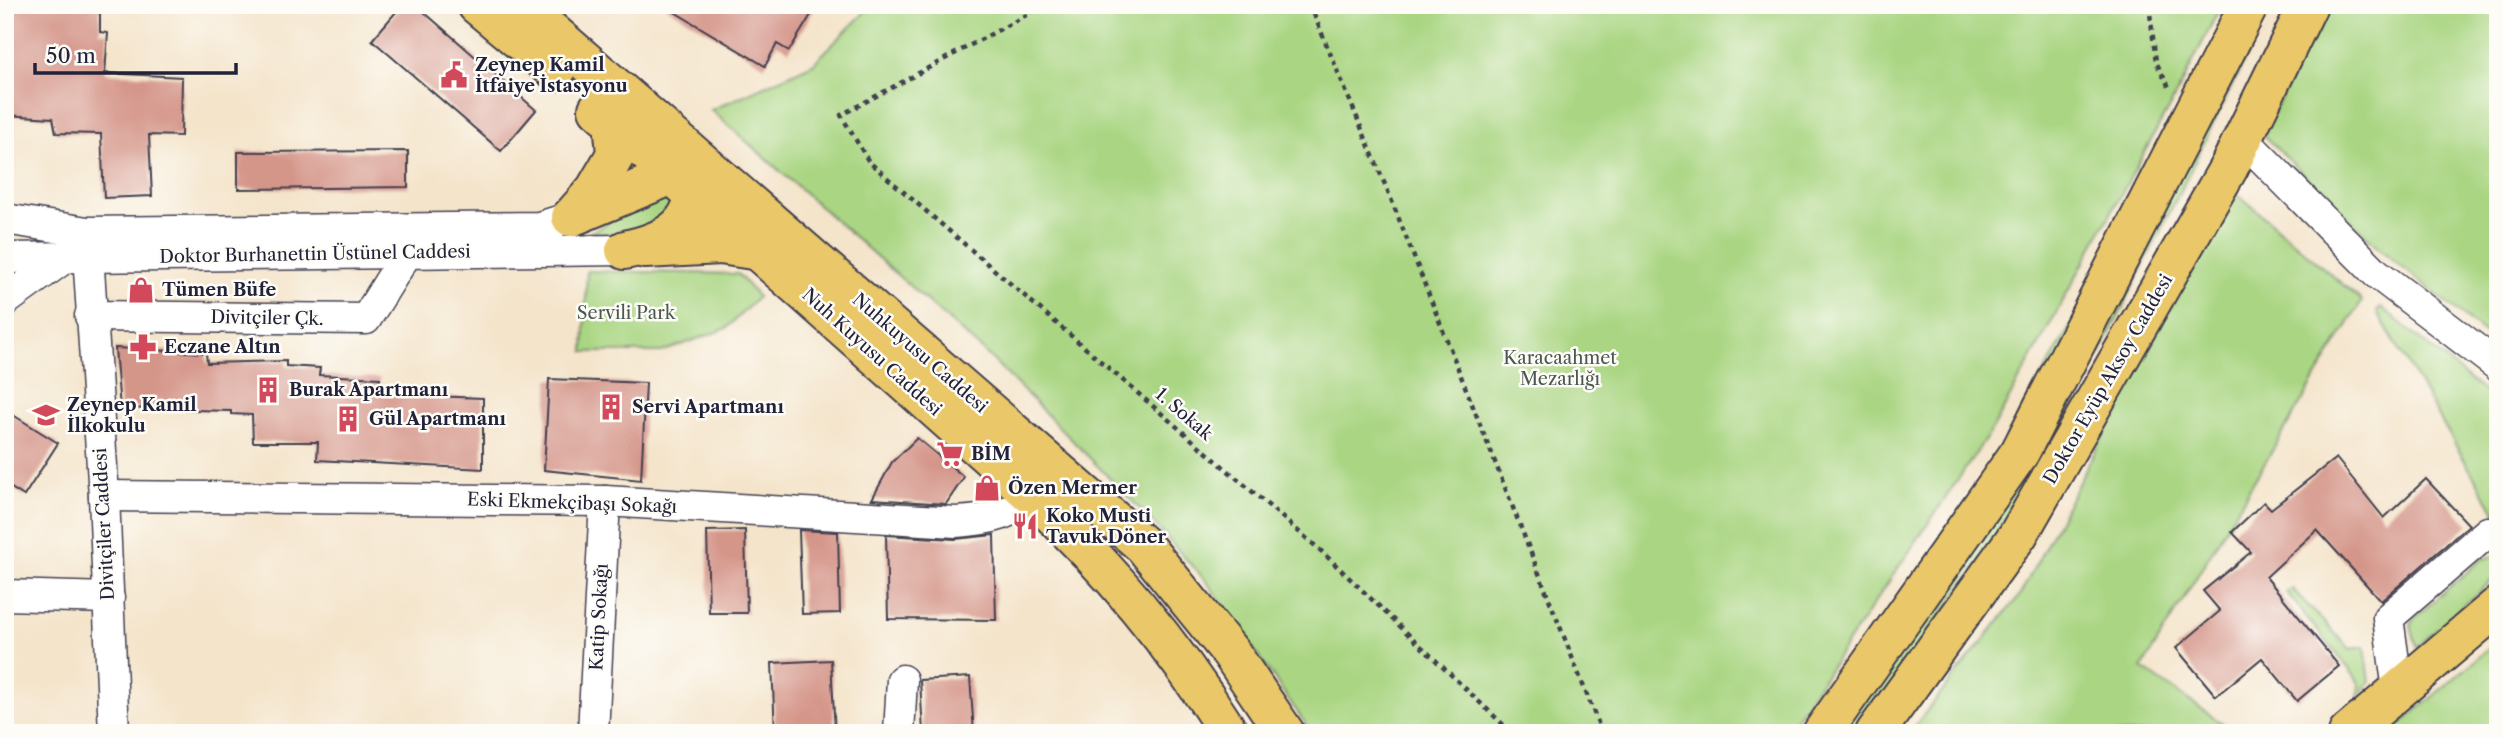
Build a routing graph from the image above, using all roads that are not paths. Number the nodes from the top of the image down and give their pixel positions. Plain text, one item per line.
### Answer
1 (477, 5) edge
2 (520, 5) edge
3 (2249, 5) edge
4 (2308, 5) edge
5 (531, 49) junction
6 (613, 121) junction
7 (2244, 139) junction
8 (690, 171) junction
9 (571, 217) junction
10 (5, 219) edge
11 (79, 250) junction
12 (625, 250) junction
13 (759, 251) junction
14 (407, 253) junction
15 (5, 258) edge
16 (5, 300) edge
17 (90, 316) junction
18 (2498, 366) edge
19 (1032, 495) junction
20 (104, 496) junction
21 (606, 501) junction
22 (2498, 533) edge
23 (5, 595) edge
24 (109, 598) junction
25 (2498, 606) edge
26 (902, 680) dead end
27 (2398, 690) junction
28 (114, 733) edge
29 (593, 733) edge
30 (899, 733) edge
31 (1229, 733) edge
32 (1285, 733) edge
33 (1822, 733) edge
34 (1875, 733) edge
35 (2348, 733) edge

1 - 5 main road, Nuh Kuyusu Caddesi
2 - 5 main road
2 - 8 main road, Nuhkuyusu Caddesi
3 - 33 main road
4 - 7 main road, Doktor Eyüp Aksoy Caddesi
5 - 6 main road, Nuh Kuyusu Caddesi
6 - 8 main road, Nuh Kuyusu Caddesi
6 - 9 main road
7 - 18 street
7 - 34 main road, Doktor Eyüp Aksoy Caddesi
8 - 9 main road
8 - 12 main road
8 - 13 main road, Nuh Kuyusu Caddesi
8 - 32 main road, Nuhkuyusu Caddesi
9 - 11 street, Doktor Burhanettin Üstünel Caddesi
10 - 11 street, Doktor Burhanettin Üstünel Caddesi
11 - 14 street, Doktor Burhanettin Üstünel Caddesi
11 - 15 street, Doktor Burhanettin Üstünel Caddesi
11 - 16 street
11 - 17 street, Divitçiler Caddesi
12 - 13 main road
12 - 14 street, Doktor Burhanettin Üstünel Caddesi
13 - 19 main road, Nuh Kuyusu Caddesi
14 - 17 street, Divitçiler Çk.
17 - 20 street, Divitçiler Caddesi
19 - 21 street, Eski Ekmekçibaşı Sokağı
19 - 31 main road, Nuh Kuyusu Caddesi
20 - 21 street, Eski Ekmekçibaşı Sokağı
20 - 24 street, Divitçiler Caddesi
21 - 29 street, Katip Sokağı
22 - 27 street
23 - 24 street
24 - 28 street, Divitçiler Caddesi
25 - 27 main road
26 - 30 street
27 - 35 main road

